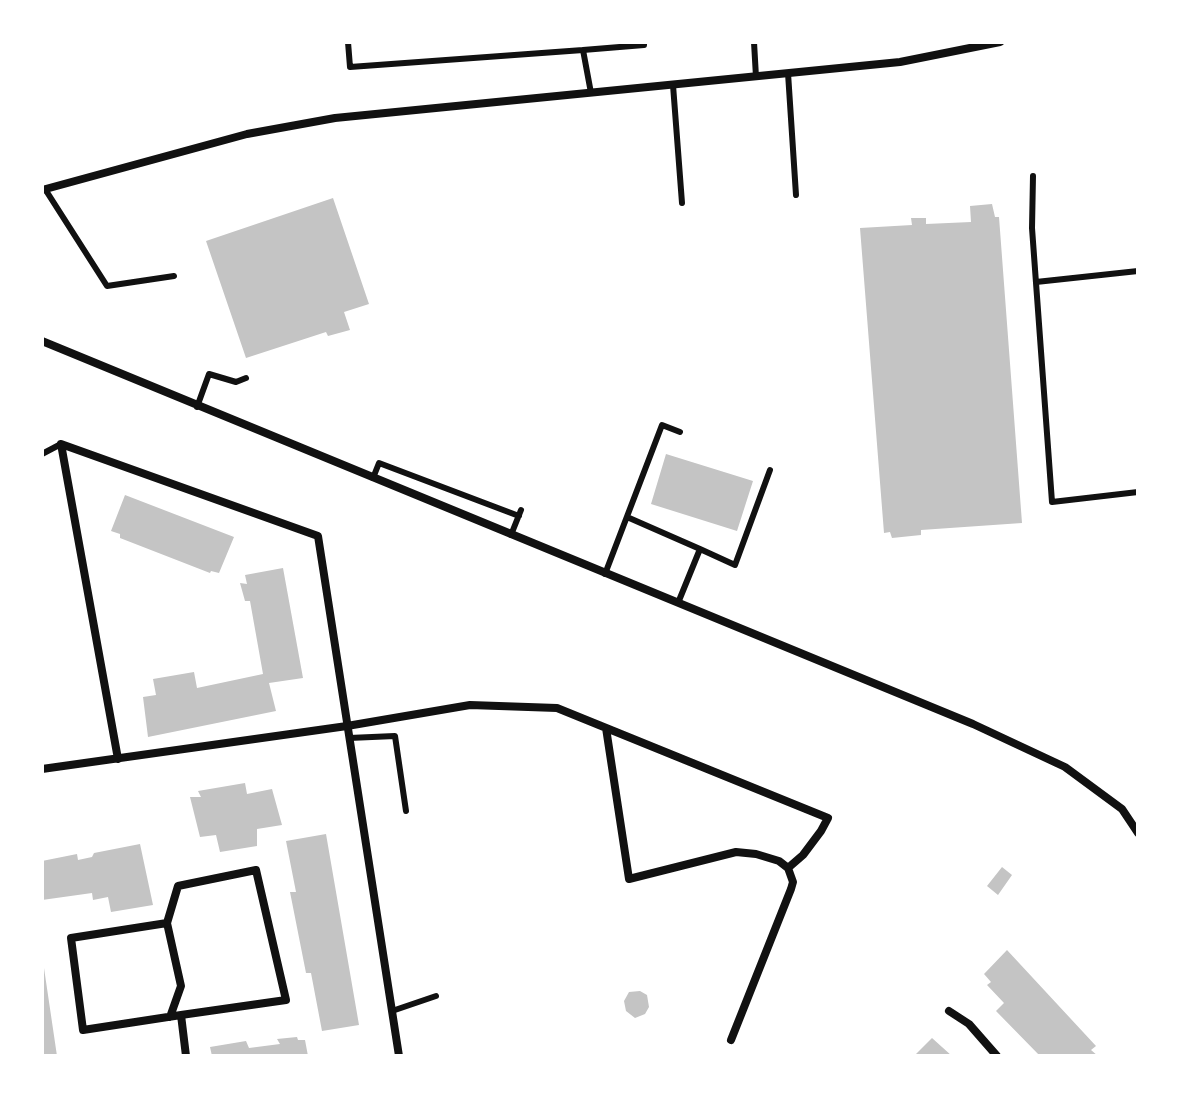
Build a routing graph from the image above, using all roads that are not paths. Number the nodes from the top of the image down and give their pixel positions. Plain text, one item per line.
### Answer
1 (348, 42) edge
2 (644, 42) edge
3 (754, 42) edge
4 (1000, 42) edge
5 (583, 50) junction
6 (788, 73) junction
7 (756, 77) junction
8 (673, 85) junction
9 (591, 93) junction
10 (1033, 176) dead end
11 (43, 189) edge
12 (796, 195) dead end
13 (682, 203) dead end
14 (1138, 271) edge
15 (174, 276) dead end
16 (1036, 282) junction
17 (42, 341) edge
18 (246, 378) dead end
19 (197, 407) junction
20 (680, 432) dead end
21 (61, 444) junction
22 (42, 454) edge
23 (770, 470) dead end
24 (373, 478) junction
25 (1138, 492) edge
26 (627, 517) junction
27 (511, 535) junction
28 (700, 549) junction
29 (605, 574) junction
30 (678, 603) junction
31 (347, 726) junction
32 (606, 728) junction
33 (349, 738) junction
34 (118, 759) junction
35 (42, 769) edge
36 (406, 811) dead end
37 (1138, 833) edge
38 (788, 868) junction
39 (167, 923) junction
40 (436, 996) dead end
41 (392, 1011) junction
42 (949, 1011) dead end
43 (181, 1015) junction
44 (170, 1017) junction
45 (731, 1040) dead end
46 (186, 1056) edge
47 (399, 1056) edge
48 (997, 1056) edge

1 - 5 lane
2 - 5 lane
3 - 7 lane
4 - 6 street
5 - 9 lane
6 - 7 street
6 - 12 lane
7 - 8 street
8 - 9 street
8 - 13 lane
9 - 11 street
10 - 16 lane
11 - 15 lane
14 - 16 lane
16 - 25 lane
17 - 19 street
18 - 19 lane
19 - 24 street
20 - 26 lane
21 - 22 lane
21 - 31 street
21 - 34 street
23 - 28 lane
24 - 27 street
24 - 27 lane
26 - 28 lane
26 - 29 lane
27 - 29 street
28 - 30 lane
29 - 30 street
30 - 37 street
31 - 32 street
31 - 33 street
31 - 34 street
32 - 38 street
32 - 38 street
33 - 36 lane
33 - 41 street
34 - 35 street
38 - 45 street
39 - 43 street
39 - 44 street
39 - 44 street
40 - 41 lane
41 - 47 street
42 - 48 street
43 - 44 street
43 - 46 street

